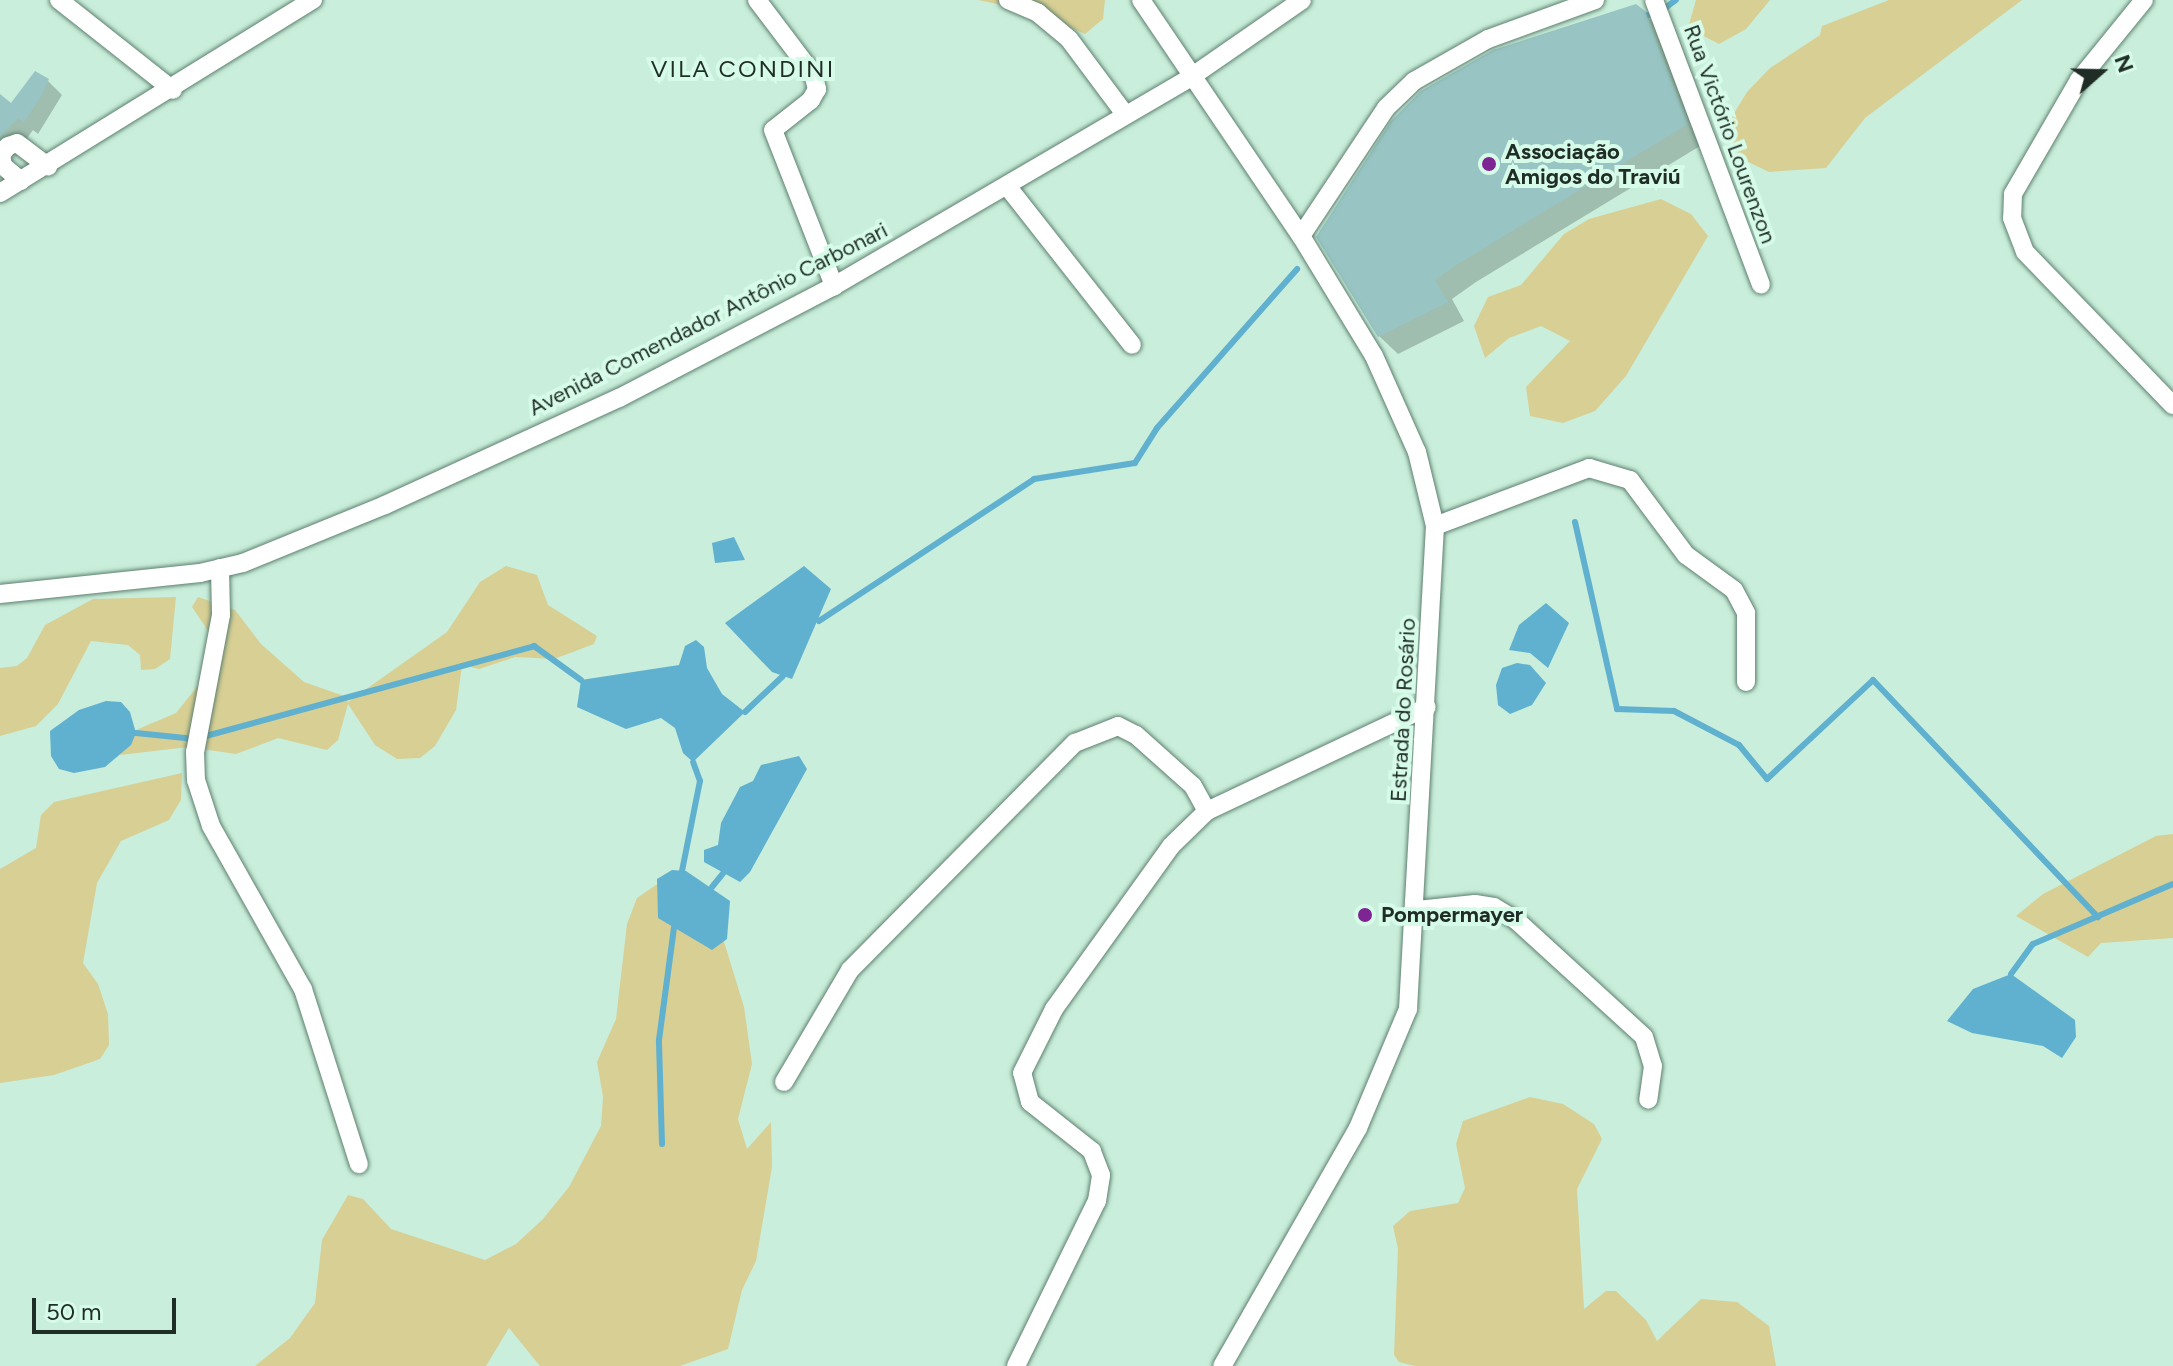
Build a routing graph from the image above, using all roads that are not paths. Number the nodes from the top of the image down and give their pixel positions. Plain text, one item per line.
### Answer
1 (59, 0) edge
2 (313, 0) edge
3 (757, 0) edge
4 (1008, 0) edge
5 (1141, 0) edge
6 (1302, 0) edge
7 (1595, 0) edge
8 (1654, 0) edge
9 (2144, 0) edge
10 (1191, 77) junction
11 (173, 90) junction
12 (1125, 114) junction
13 (48, 166) junction
14 (21, 181) junction
15 (1007, 186) junction
16 (0, 193) edge
17 (1301, 236) junction
18 (1761, 285) dead end
19 (834, 286) junction
20 (1132, 345) dead end
21 (2173, 405) edge
22 (1435, 526) junction
23 (220, 568) junction
24 (0, 594) edge
25 (1746, 682) dead end
26 (1427, 707) junction
27 (1207, 811) junction
28 (1417, 910) junction
29 (784, 1082) dead end
30 (1648, 1100) dead end
31 (359, 1164) dead end
32 (1016, 1366) edge
33 (1222, 1366) edge

1 - 11 street
2 - 11 street
3 - 19 street
4 - 12 street
5 - 10 street, Estrada do Rosário
6 - 10 street, Avenida Comendador Antônio Carbonari
7 - 17 street
8 - 18 street, Rua Victório Lourenzon
9 - 21 street
10 - 12 street, Avenida Comendador Antônio Carbonari
10 - 17 street, Estrada do Rosário
11 - 13 street
12 - 15 street, Avenida Comendador Antônio Carbonari
13 - 14 street
13 - 14 street
14 - 16 street
15 - 19 street, Avenida Comendador Antônio Carbonari
15 - 20 street
17 - 22 street, Estrada do Rosário
19 - 23 street, Avenida Comendador Antônio Carbonari
22 - 25 street
22 - 26 street, Estrada do Rosário
23 - 24 street, Avenida Comendador Antônio Carbonari
23 - 31 street
26 - 27 street
26 - 28 street, Estrada do Rosário
27 - 29 street
27 - 32 street
28 - 30 street
28 - 33 street, Estrada do Rosário

